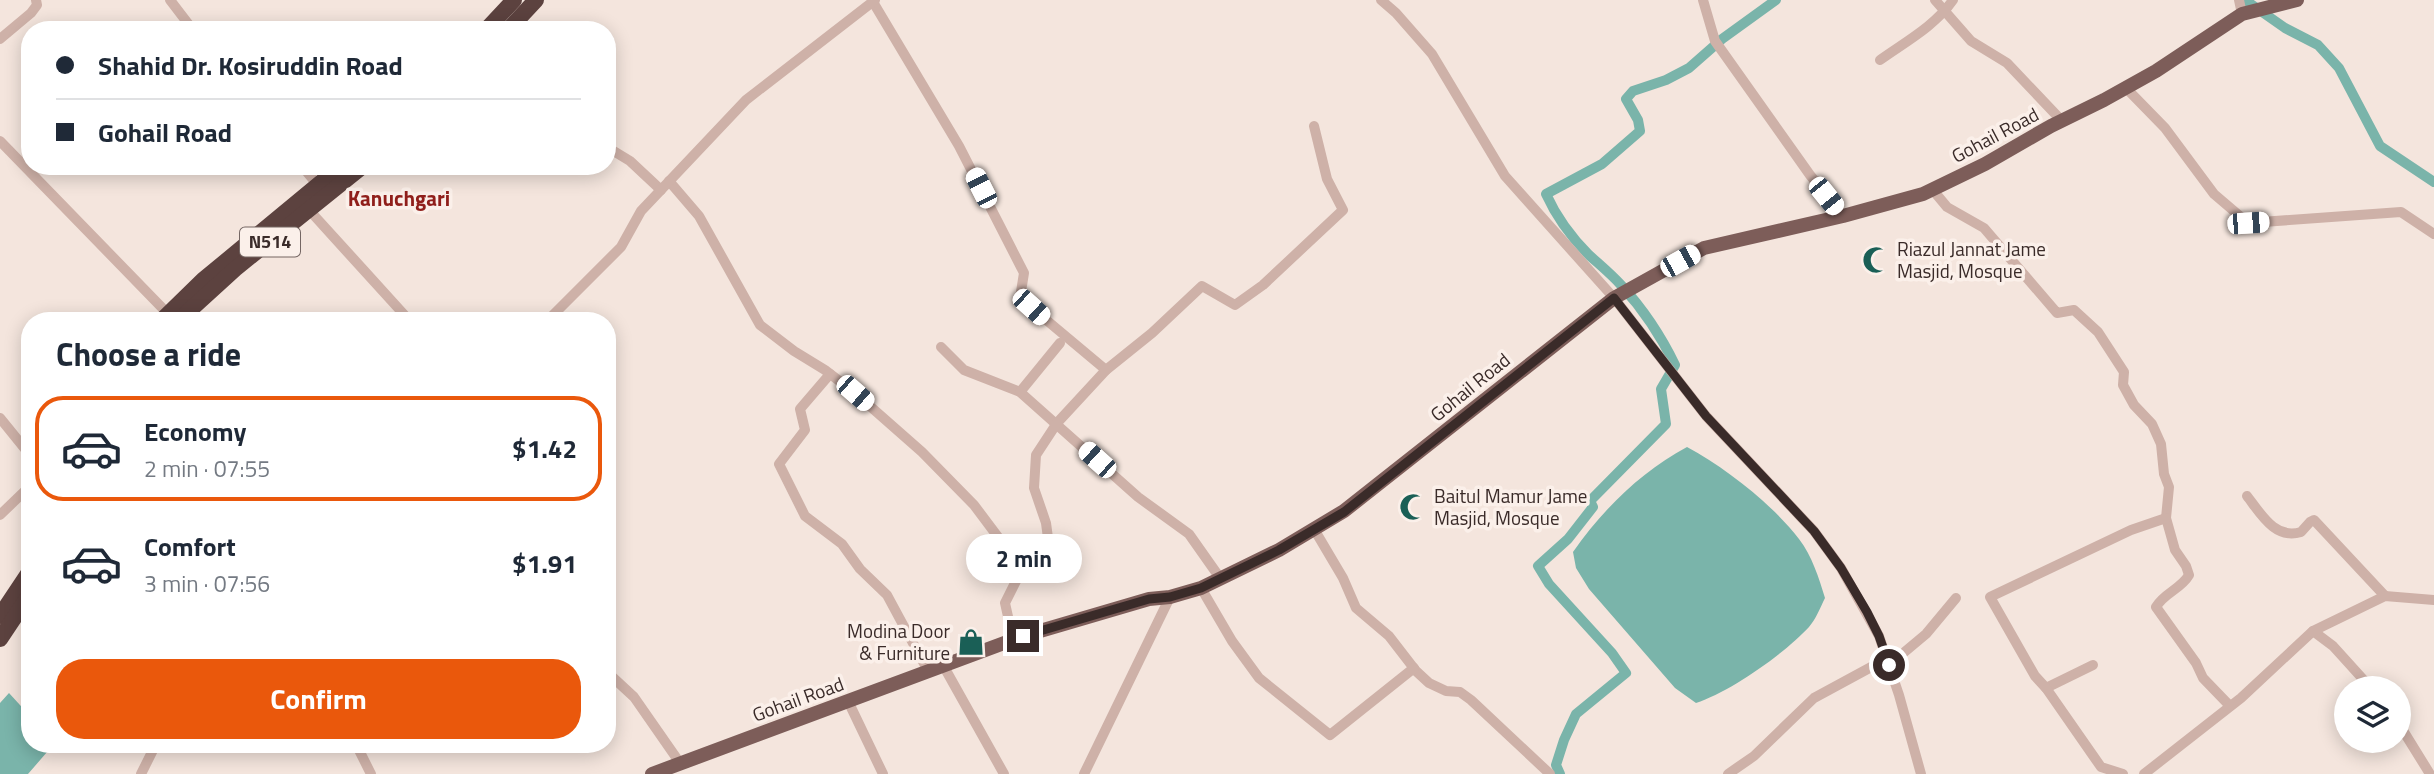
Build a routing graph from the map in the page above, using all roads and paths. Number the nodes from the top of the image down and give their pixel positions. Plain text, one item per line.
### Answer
1 (36, 0) edge
2 (514, 0) edge
3 (536, 0) edge
4 (1381, 0) edge
5 (1703, 0) edge
6 (1935, 0) edge
7 (1953, 0) edge
8 (2297, 0) edge
9 (874, 1) edge
10 (174, 2) edge
11 (2247, 7) edge
12 (1945, 11) junction
13 (22, 21) edge
14 (187, 21) edge
15 (494, 21) edge
16 (516, 21) edge
17 (21, 22) edge
18 (0, 40) edge
19 (1880, 60) dead end
20 (2126, 88) junction
21 (2062, 121) junction
22 (1314, 126) dead end
23 (0, 141) edge
24 (616, 152) edge
25 (21, 163) edge
26 (33, 175) edge
27 (309, 175) edge
28 (334, 175) edge
29 (348, 175) edge
30 (665, 186) junction
31 (1932, 189) junction
32 (322, 191) junction
33 (310, 211) junction
34 (1843, 216) junction
35 (2434, 234) edge
36 (1622, 293) junction
37 (164, 312) edge
38 (177, 312) edge
39 (180, 312) edge
40 (402, 312) edge
41 (556, 312) edge
42 (1060, 343) dead end
43 (941, 347) dead end
44 (1107, 370) junction
45 (830, 374) junction
46 (1020, 392) junction
47 (0, 418) edge
48 (1056, 423) junction
49 (21, 444) edge
50 (21, 495) edge
51 (2247, 496) dead end
52 (0, 515) edge
53 (2166, 518) junction
54 (1314, 529) junction
55 (1022, 569) junction
56 (1220, 578) junction
57 (21, 584) edge
58 (1201, 588) junction
59 (2385, 596) junction
60 (1170, 597) junction
61 (1956, 598) dead end
62 (2434, 600) edge
63 (21, 608) edge
64 (0, 616) edge
65 (2313, 631) junction
66 (0, 639) edge
67 (1013, 639) junction
68 (1888, 662) junction
69 (943, 665) junction
70 (2093, 665) dead end
71 (1414, 668) junction
72 (928, 671) junction
73 (2360, 676) edge
74 (616, 680) edge
75 (2046, 688) junction
76 (848, 701) junction
77 (2230, 706) junction
78 (2411, 743) edge
79 (152, 753) edge
80 (360, 753) edge
81 (680, 763) junction
82 (141, 774) edge
83 (371, 774) edge
84 (652, 774) edge
85 (883, 774) edge
86 (1004, 774) edge
87 (1084, 774) edge
88 (1550, 774) edge
89 (1728, 774) edge
90 (1921, 774) edge
91 (2123, 774) edge
92 (2144, 774) edge
93 (2430, 774) edge

1 - 13 street
2 - 15 highway
3 - 16 highway
4 - 36 street
5 - 34 street
6 - 12 street
7 - 12 street
8 - 11 main road, Gohail Road
9 - 30 street
9 - 44 street
10 - 14 street
11 - 20 main road, Gohail Road
12 - 19 street
12 - 21 street
17 - 18 street
20 - 21 main road, Gohail Road
20 - 35 street
21 - 31 main road, Gohail Road
22 - 44 street
23 - 25 street
24 - 30 street
26 - 37 street
27 - 32 street
28 - 32 highway, N514
29 - 32 highway, N514
30 - 41 street
30 - 45 street
31 - 34 main road, Gohail Road
31 - 53 street
32 - 33 highway, N514
32 - 38 highway, N514
33 - 39 highway, N514
33 - 40 street
34 - 36 main road, Gohail Road
36 - 54 main road, Gohail Road
36 - 68 street
42 - 46 street
43 - 46 street
44 - 48 street
45 - 55 street
45 - 72 street
46 - 48 street
47 - 49 street
48 - 55 street
48 - 56 street
50 - 52 street
51 - 59 street
53 - 75 street
53 - 77 street
54 - 56 main road, Gohail Road
54 - 71 street
55 - 67 street
56 - 58 main road, Gohail Road
57 - 64 highway
58 - 60 main road, Gohail Road
58 - 71 street
59 - 62 street
59 - 65 street
60 - 67 main road, Gohail Road
60 - 87 street
61 - 68 street
63 - 66 highway
65 - 73 street
65 - 77 street
67 - 69 main road, Gohail Road
68 - 89 street
68 - 90 street
69 - 72 main road, Gohail Road
69 - 86 street
70 - 75 street
71 - 88 street
72 - 76 main road, Gohail Road
74 - 81 street
75 - 91 street
76 - 81 main road, Gohail Road
76 - 85 street
77 - 92 street
78 - 93 street
79 - 82 street
80 - 83 street
81 - 84 main road, Gohail Road

